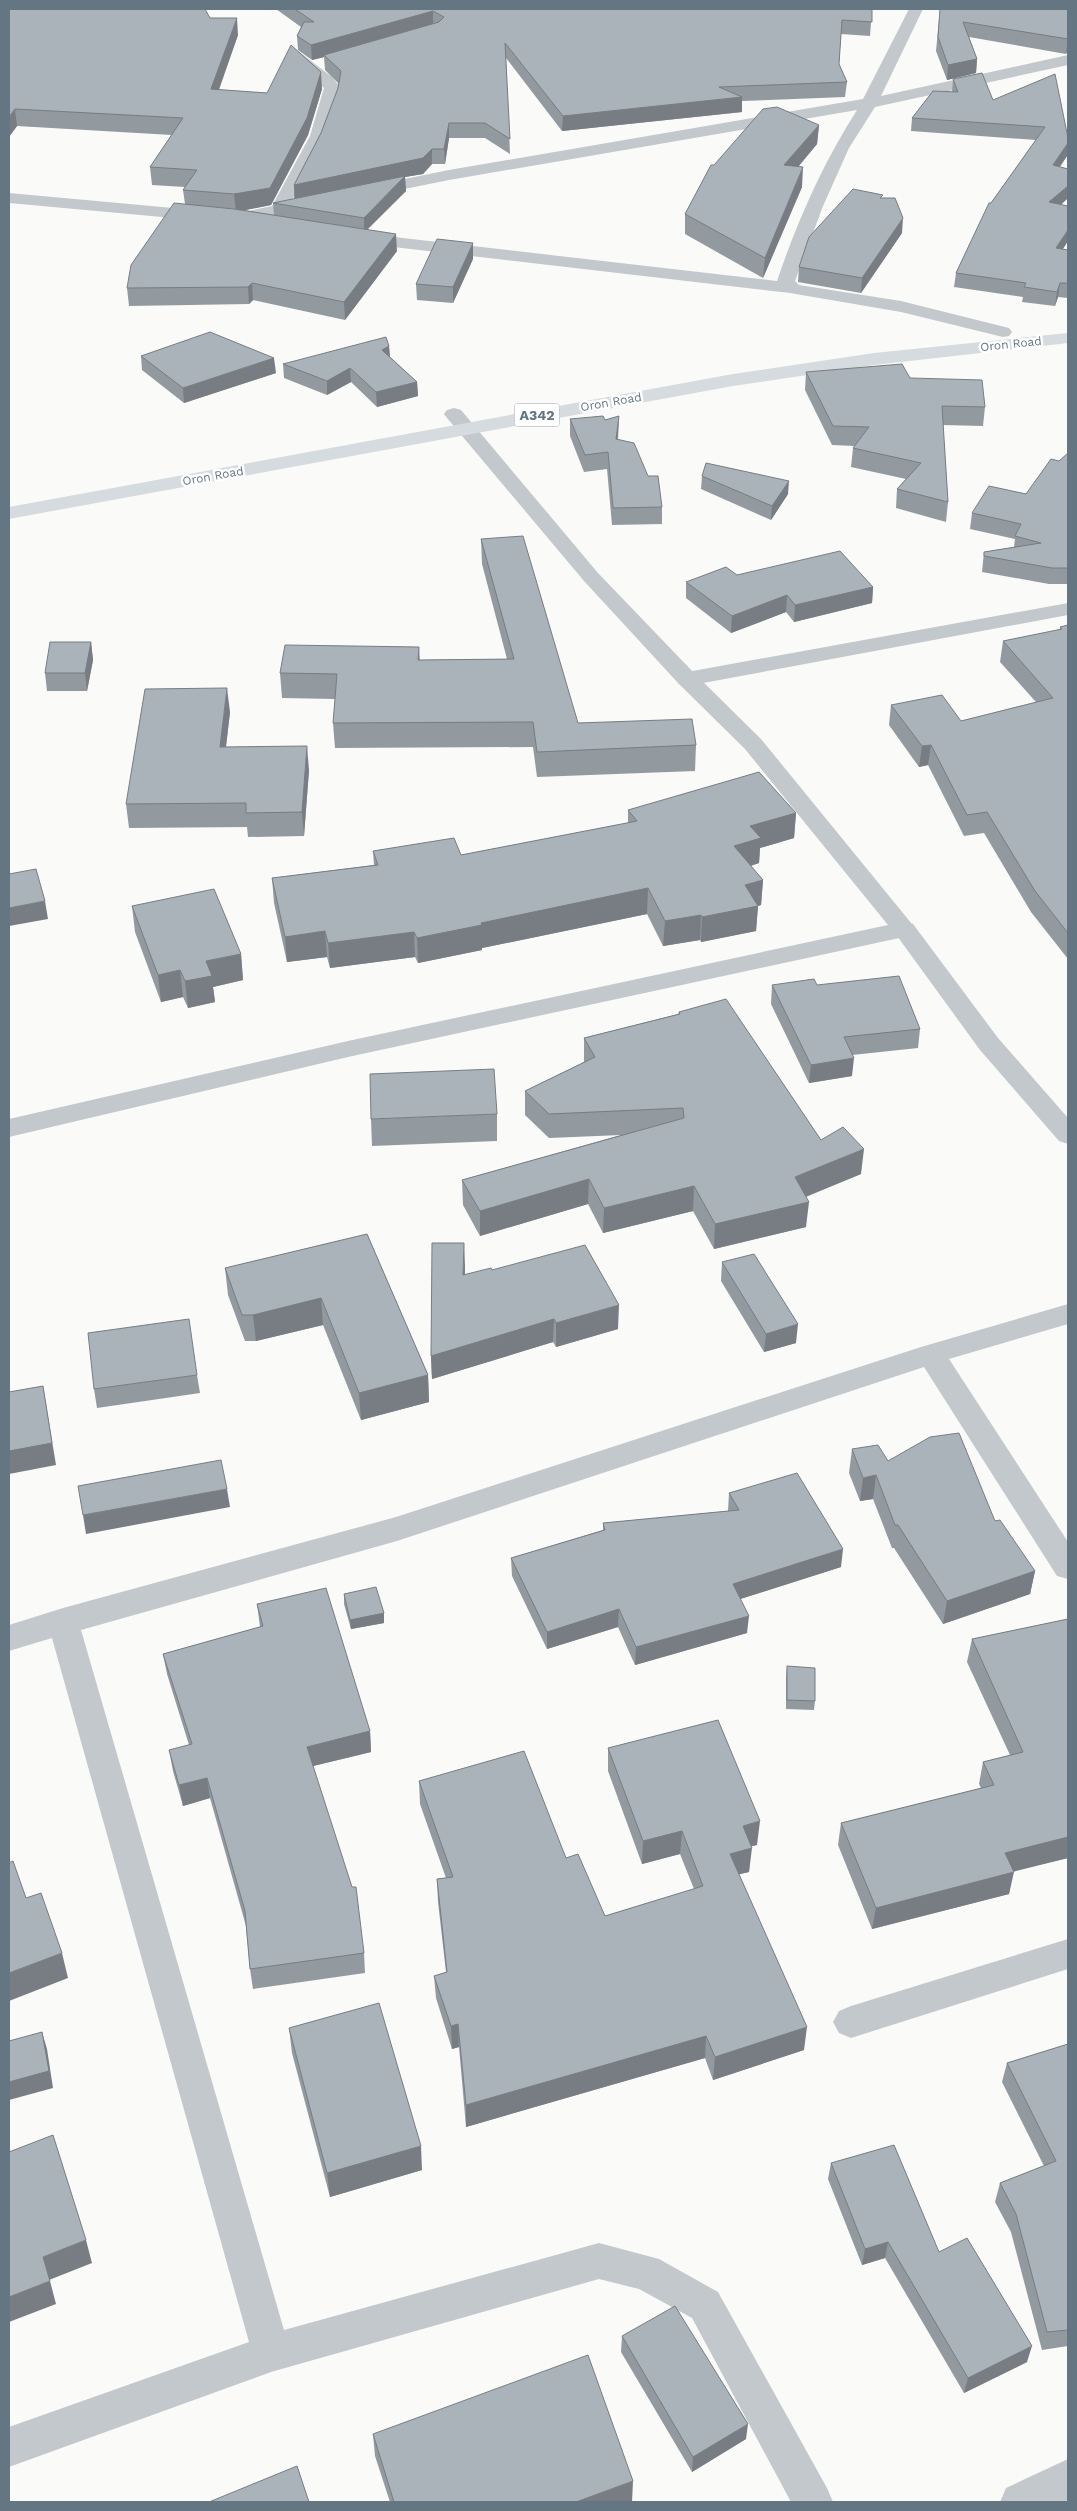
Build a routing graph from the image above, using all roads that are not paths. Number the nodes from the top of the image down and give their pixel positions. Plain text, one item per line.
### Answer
1 (916, 9) edge
2 (297, 57) edge
3 (1068, 60) edge
4 (329, 62) edge
5 (310, 67) junction
6 (884, 72) junction
7 (939, 86) junction
8 (869, 103) junction
9 (354, 194) edge
10 (9, 198) edge
11 (326, 200) edge
12 (278, 210) junction
13 (236, 218) junction
14 (284, 226) edge
15 (342, 235) edge
16 (790, 288) junction
17 (1068, 324) edge
18 (1003, 332) junction
19 (1068, 338) edge
20 (459, 421) junction
21 (9, 496) edge
22 (9, 513) edge
23 (1068, 609) edge
24 (688, 679) junction
25 (904, 929) junction
26 (9, 1128) edge
27 (1068, 1135) edge
28 (1068, 1314) edge
29 (931, 1354) junction
30 (1068, 1567) edge
31 (63, 1622) junction
32 (9, 1638) edge
33 (1068, 1954) edge
34 (851, 2022) dead end
35 (271, 2353) junction
36 (9, 2447) edge
37 (1068, 2479) edge
38 (813, 2502) edge
39 (1020, 2502) edge

1 - 6 street
2 - 5 street
3 - 7 street
4 - 5 street
5 - 12 street
6 - 7 street
6 - 8 street
7 - 8 street
8 - 9 street
8 - 16 street
10 - 13 street
11 - 12 street
12 - 13 street
13 - 14 street
15 - 16 street
16 - 18 street
17 - 18 highway, Oron Road / A342
18 - 20 highway, Oron Road / A342
19 - 20 highway, Oron Road / A342
20 - 21 highway, Oron Road / A342
20 - 22 highway, Oron Road / A342
20 - 24 street
23 - 24 street
24 - 25 street
25 - 26 street
25 - 27 street
28 - 29 street
29 - 30 street
29 - 31 street
31 - 32 street
31 - 35 street
33 - 34 street
35 - 36 street
35 - 38 street
37 - 39 street

